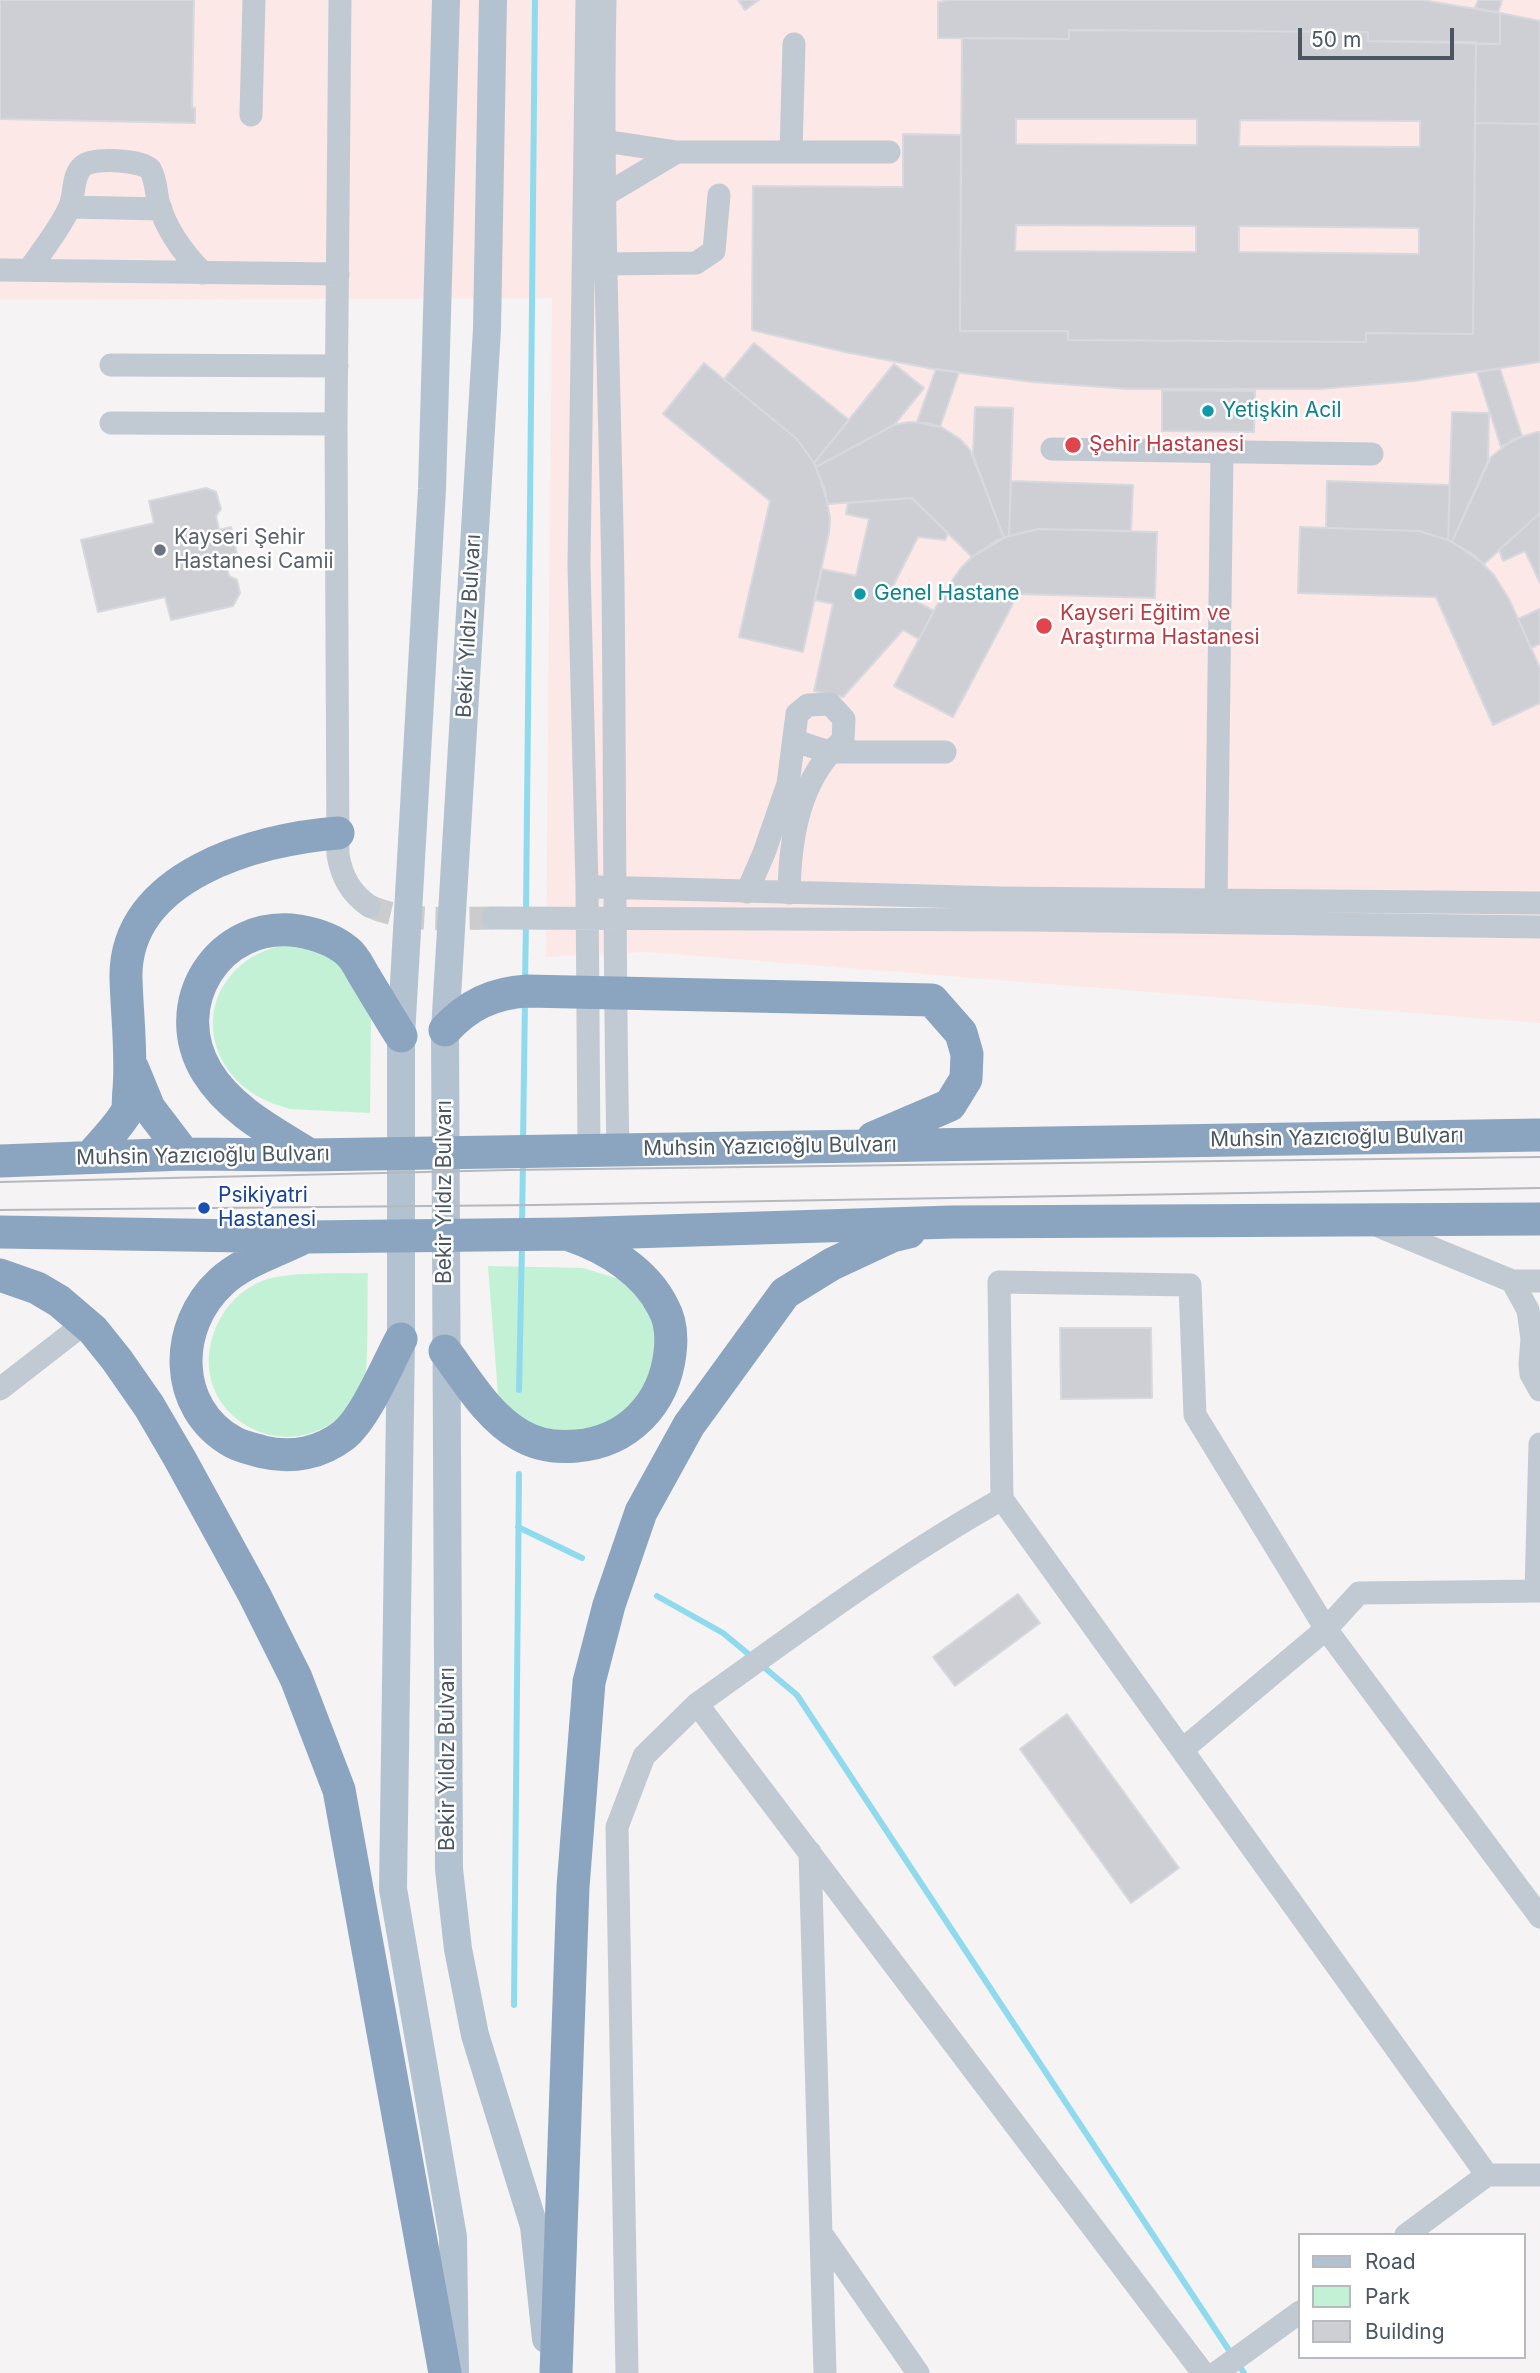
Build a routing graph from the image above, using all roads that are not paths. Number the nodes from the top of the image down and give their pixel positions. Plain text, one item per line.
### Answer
1 (254, 0) edge
2 (340, 0) edge
3 (446, 0) edge
4 (492, 0) edge
5 (587, 0) edge
6 (605, 0) edge
7 (794, 44) dead end
8 (251, 115) dead end
9 (604, 141) junction
10 (677, 152) junction
11 (791, 152) junction
12 (889, 152) dead end
13 (605, 195) junction
14 (719, 195) dead end
15 (70, 207) junction
16 (161, 209) junction
17 (606, 264) junction
18 (0, 270) edge
19 (29, 270) junction
20 (203, 273) junction
21 (338, 274) junction
22 (111, 365) dead end
23 (337, 366) junction
24 (111, 423) dead end
25 (336, 424) junction
26 (1052, 449) dead end
27 (1222, 452) junction
28 (1372, 454) dead end
29 (795, 741) junction
30 (945, 751) dead end
31 (830, 752) junction
32 (338, 833) junction
33 (587, 886) junction
34 (614, 887) junction
35 (747, 892) junction
36 (789, 893) junction
37 (1540, 903) edge
38 (369, 906) tunnel mouth
39 (1217, 912) junction
40 (587, 917) junction
41 (502, 918) tunnel mouth
42 (614, 918) junction
43 (1540, 927) edge
44 (445, 1030) junction
45 (401, 1036) junction
46 (131, 1064) junction
47 (1540, 1135) edge
48 (858, 1145) junction
49 (603, 1149) junction
50 (184, 1154) junction
51 (310, 1155) junction
52 (90, 1157) junction
53 (0, 1161) edge
54 (1540, 1219) edge
55 (1364, 1220) junction
56 (952, 1222) junction
57 (0, 1232) edge
58 (567, 1234) junction
59 (306, 1237) junction
60 (0, 1275) edge
61 (1512, 1281) junction
62 (1540, 1281) edge
63 (85, 1323) junction
64 (401, 1339) junction
65 (445, 1351) junction
66 (0, 1389) edge
67 (1540, 1390) edge
68 (1540, 1444) edge
69 (1003, 1499) junction
70 (1538, 1591) edge
71 (1326, 1629) junction
72 (697, 1704) junction
73 (1182, 1750) junction
74 (810, 1852) junction
75 (1540, 1917) edge
76 (1487, 2175) junction
77 (1540, 2175) edge
78 (821, 2233) junction
79 (1409, 2233) edge
80 (1298, 2313) edge
81 (446, 2373) edge
82 (455, 2373) edge
83 (550, 2373) edge
84 (556, 2373) edge
85 (627, 2373) edge
86 (825, 2373) edge
87 (918, 2373) edge
88 (1203, 2373) edge
89 (1216, 2373) edge

1 - 8 street
2 - 21 street
3 - 45 main road
4 - 44 main road, Bekir Yıldız Bulvarı
5 - 33 street
6 - 9 street
7 - 11 street
9 - 10 street
9 - 13 street
10 - 11 street
10 - 13 street
11 - 12 street
13 - 17 street
14 - 17 street
15 - 16 street
15 - 16 street
15 - 19 street
16 - 20 street
17 - 34 street
18 - 19 street
19 - 20 street
20 - 21 street
21 - 23 street
22 - 23 street
23 - 25 street
24 - 25 street
25 - 32 street
26 - 27 street
27 - 28 street
27 - 39 street
29 - 31 street
29 - 31 street
29 - 35 street
30 - 31 street
31 - 36 street
32 - 38 street
32 - 46 highway
33 - 34 street
33 - 40 street
34 - 35 street
34 - 42 street
35 - 36 street
36 - 39 street
37 - 39 street
39 - 42 street
39 - 43 street
40 - 41 street
40 - 42 street
40 - 49 street
42 - 49 street
44 - 48 highway
44 - 65 main road, Bekir Yıldız Bulvarı
45 - 51 highway
45 - 64 main road
46 - 50 highway
46 - 52 highway
47 - 48 highway, Muhsin Yazıcıoğlu Bulvarı
48 - 49 highway, Muhsin Yazıcıoğlu Bulvarı
49 - 51 highway, Muhsin Yazıcıoğlu Bulvarı
50 - 51 highway, Muhsin Yazıcıoğlu Bulvarı
50 - 52 highway, Muhsin Yazıcıoğlu Bulvarı
52 - 53 highway, Muhsin Yazıcıoğlu Bulvarı
54 - 55 highway
55 - 56 highway
55 - 61 street
56 - 58 highway
56 - 84 highway
57 - 59 highway
58 - 59 highway
58 - 65 highway
59 - 64 highway
60 - 63 highway
61 - 62 street
61 - 67 street
63 - 66 street
63 - 81 highway
64 - 82 main road
65 - 83 main road, Bekir Yıldız Bulvarı
68 - 70 street
69 - 71 street
69 - 72 street
69 - 73 street
70 - 71 street
71 - 73 street
71 - 75 street
72 - 74 street
72 - 85 street
73 - 76 street
74 - 78 street
74 - 88 street
76 - 77 street
76 - 79 street
78 - 86 street
78 - 87 street
80 - 89 street

